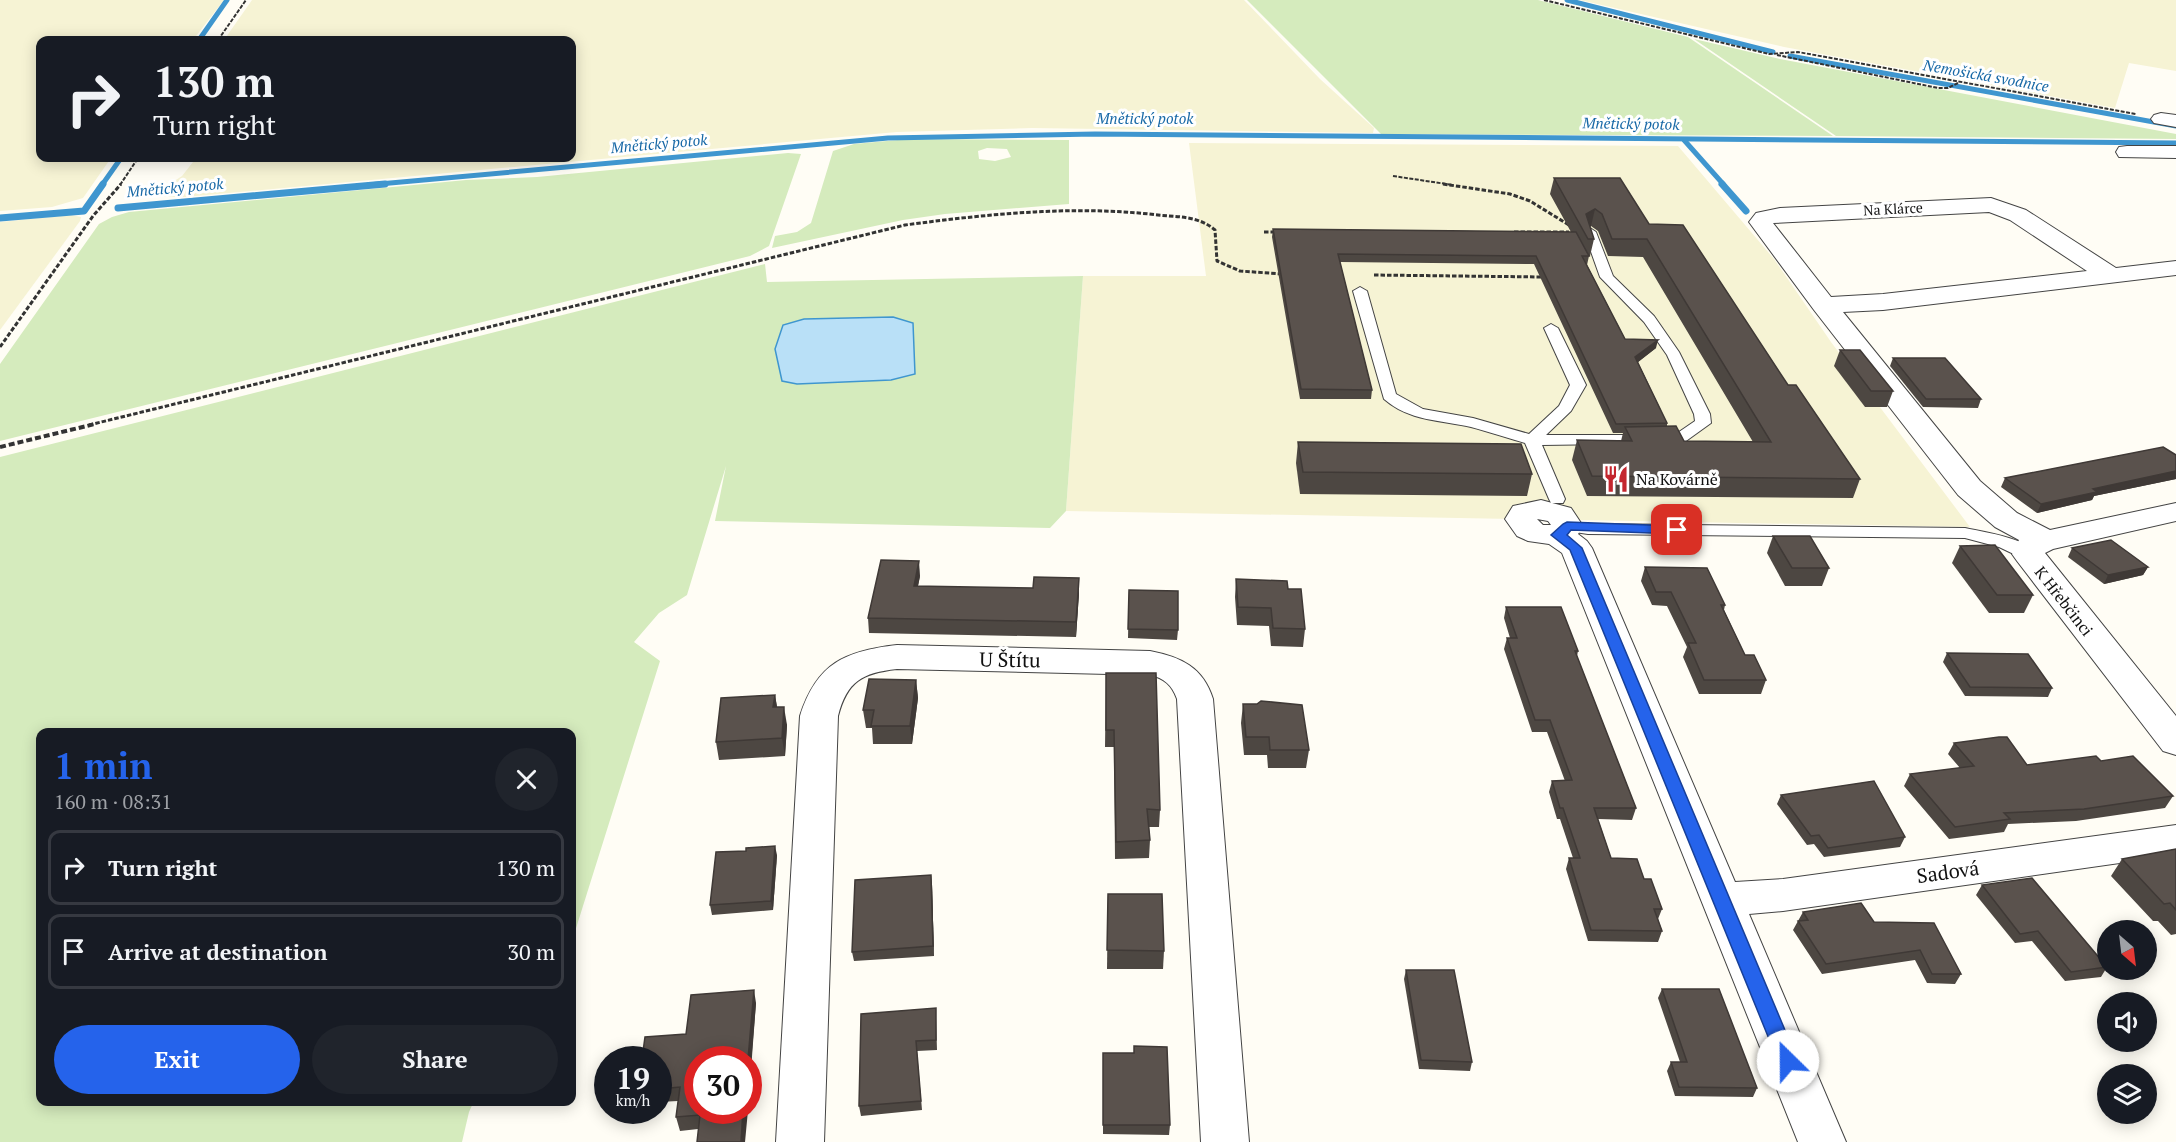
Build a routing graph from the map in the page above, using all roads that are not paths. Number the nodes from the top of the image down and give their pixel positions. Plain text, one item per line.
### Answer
1 (2127, 152) dead end
2 (2176, 152) edge
3 (1590, 232) edge
4 (2176, 268) edge
5 (2111, 276) junction
6 (1360, 291) dead end
7 (1823, 305) junction
8 (1551, 328) dead end
9 (1532, 440) junction
10 (2176, 512) edge
11 (1558, 518) junction
12 (2037, 547) junction
13 (2176, 742) edge
14 (2176, 840) edge
15 (1720, 899) junction
16 (800, 1142) edge
17 (1226, 1142) edge
18 (1822, 1142) edge

1 - 2 street
3 - 9 lane
4 - 5 street
5 - 7 street
5 - 7 street, Na Klárce
6 - 9 lane
7 - 12 street, Na Klárce
8 - 9 lane
9 - 11 lane
10 - 12 street, K Hřebčinci
11 - 12 lane
11 - 15 street
12 - 13 street, K Hřebčinci
14 - 15 street, Sadová
15 - 18 street
16 - 17 street, U Štítu

